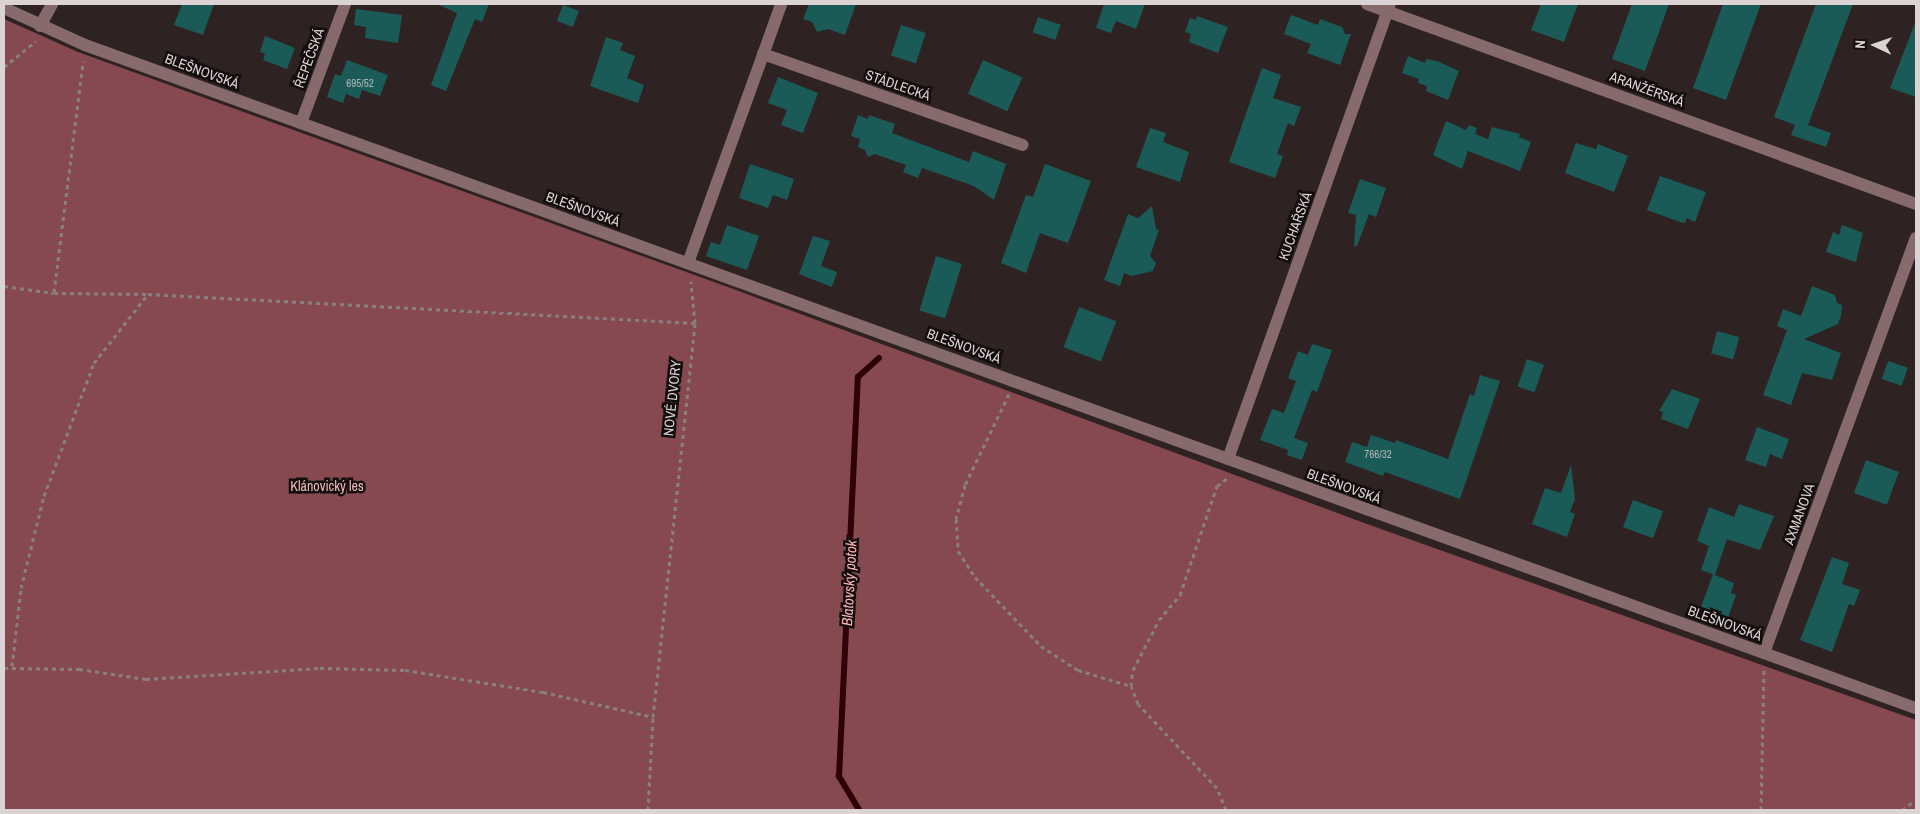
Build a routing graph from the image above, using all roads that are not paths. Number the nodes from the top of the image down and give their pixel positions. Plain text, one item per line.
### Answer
1 (52, 4) edge
2 (345, 4) edge
3 (781, 4) edge
4 (1367, 4) edge
5 (1389, 7) edge
6 (4, 8) edge
7 (40, 26) junction
8 (763, 54) junction
9 (301, 123) junction
10 (1023, 145) dead end
11 (1916, 204) edge
12 (1916, 238) edge
13 (688, 263) junction
14 (1228, 459) junction
15 (1764, 652) junction
16 (1916, 708) edge

1 - 7 street
2 - 9 street, ŘEPEČSKÁ
3 - 8 street
4 - 5 street, ARANŽÉRSKÁ
5 - 11 street, ARANŽÉRSKÁ
5 - 14 street, KUCHAŘSKÁ
6 - 7 street, BLEŠNOVSKÁ
7 - 9 street, BLEŠNOVSKÁ
8 - 10 street, STÁDLECKÁ
8 - 13 street
9 - 13 street, BLEŠNOVSKÁ
12 - 15 street, AXMANOVA
13 - 14 street, BLEŠNOVSKÁ
14 - 15 street, BLEŠNOVSKÁ
15 - 16 street, BLEŠNOVSKÁ

